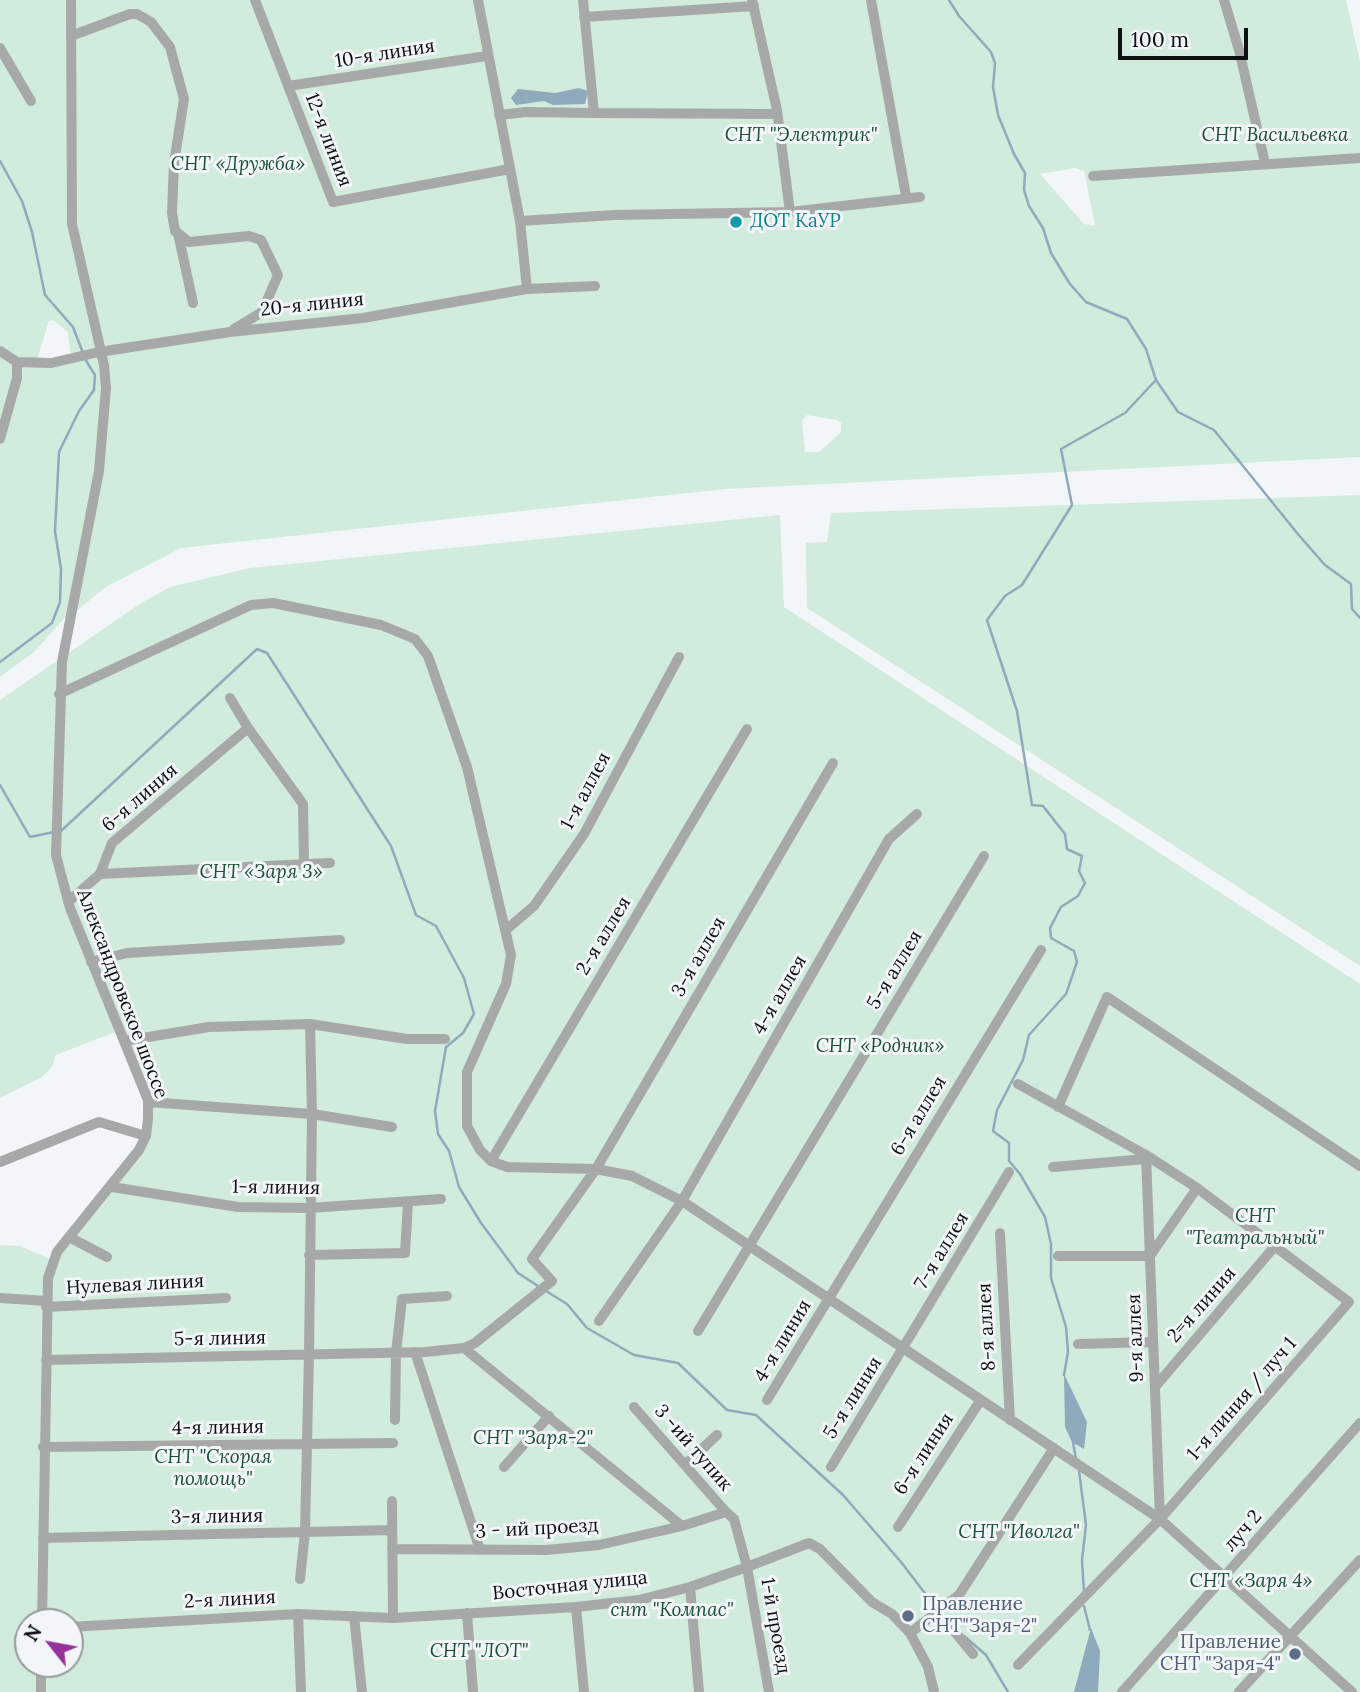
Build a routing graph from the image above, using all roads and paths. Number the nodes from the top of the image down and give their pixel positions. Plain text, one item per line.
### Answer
1 (71, 0) edge
2 (255, 0) edge
3 (478, 0) edge
4 (583, 0) edge
5 (871, 0) edge
6 (1224, 0) edge
7 (753, 3) edge
8 (584, 17) junction
9 (71, 36) junction
10 (0, 48) edge
11 (487, 56) junction
12 (288, 86) junction
13 (31, 102) dead end
14 (594, 113) junction
15 (777, 114) junction
16 (499, 115) junction
17 (1360, 158) edge
18 (1265, 163) junction
19 (510, 169) junction
20 (1093, 176) dead end
21 (906, 196) junction
22 (920, 197) dead end
23 (790, 212) junction
24 (520, 221) junction
25 (178, 233) junction
26 (595, 286) dead end
27 (527, 289) junction
28 (193, 303) dead end
29 (230, 331) junction
30 (0, 351) edge
31 (99, 352) junction
32 (17, 362) junction
33 (0, 439) edge
34 (679, 657) dead end
35 (59, 694) junction
36 (230, 698) dead end
37 (247, 729) junction
38 (747, 729) dead end
39 (833, 763) dead end
40 (917, 814) dead end
41 (984, 856) dead end
42 (330, 863) dead end
43 (304, 864) junction
44 (100, 874) junction
45 (68, 902) junction
46 (507, 929) junction
47 (340, 940) dead end
48 (1041, 950) dead end
49 (91, 962) junction
50 (310, 1024) junction
51 (445, 1039) dead end
52 (124, 1041) junction
53 (1018, 1084) dead end
54 (148, 1102) junction
55 (1058, 1107) junction
56 (312, 1114) junction
57 (392, 1127) dead end
58 (146, 1136) junction
59 (1146, 1157) junction
60 (0, 1161) edge
61 (491, 1161) junction
62 (1360, 1166) edge
63 (1053, 1167) dead end
64 (596, 1169) junction
65 (1009, 1172) dead end
66 (112, 1187) junction
67 (1197, 1188) junction
68 (442, 1199) dead end
69 (682, 1201) junction
70 (408, 1203) junction
71 (309, 1208) junction
72 (1000, 1233) dead end
73 (69, 1237) junction
74 (750, 1246) junction
75 (1275, 1246) junction
76 (309, 1255) junction
77 (1058, 1256) dead end
78 (1150, 1256) junction
79 (107, 1257) dead end
80 (447, 1296) dead end
81 (0, 1298) edge
82 (226, 1298) dead end
83 (828, 1299) junction
84 (46, 1304) junction
85 (599, 1321) dead end
86 (698, 1331) dead end
87 (1153, 1342) junction
88 (1078, 1344) dead end
89 (464, 1348) junction
90 (904, 1348) junction
91 (415, 1352) junction
92 (396, 1353) junction
93 (309, 1354) junction
94 (46, 1360) junction
95 (1155, 1387) junction
96 (768, 1400) dead end
97 (981, 1401) junction
98 (634, 1407) dead end
99 (549, 1416) junction
100 (395, 1420) dead end
101 (1010, 1420) junction
102 (1360, 1423) edge
103 (717, 1434) dead end
104 (393, 1443) dead end
105 (307, 1444) junction
106 (43, 1447) junction
107 (1054, 1448) junction
108 (686, 1464) junction
109 (504, 1467) dead end
110 (831, 1467) dead end
111 (392, 1501) dead end
112 (726, 1512) junction
113 (1160, 1519) junction
114 (682, 1526) junction
115 (898, 1527) dead end
116 (392, 1530) junction
117 (305, 1532) junction
118 (43, 1538) junction
119 (391, 1549) junction
120 (480, 1550) junction
121 (1360, 1559) edge
122 (747, 1567) junction
123 (1225, 1578) junction
124 (300, 1579) dead end
125 (690, 1587) junction
126 (576, 1607) junction
127 (42, 1608) edge
128 (467, 1613) junction
129 (298, 1614) junction
130 (937, 1614) junction
131 (354, 1616) junction
132 (393, 1618) junction
133 (84, 1626) edge
134 (910, 1633) junction
135 (1292, 1636) junction
136 (973, 1654) dead end
137 (1018, 1665) dead end
138 (301, 1692) edge
139 (362, 1692) edge
140 (473, 1692) edge
141 (584, 1692) edge
142 (699, 1692) edge
143 (769, 1692) edge
144 (934, 1692) edge
145 (1122, 1692) edge
146 (1239, 1692) edge
147 (1352, 1692) edge

1 - 9 street, Александровское шоссе
2 - 12 street, 12-я линия
3 - 11 street
4 - 8 street
5 - 21 street
6 - 18 street
7 - 8 street
7 - 15 street
8 - 14 street
9 - 25 street
9 - 31 street, Александровское шоссе
10 - 13 street
11 - 12 street, 10-я линия
11 - 16 street
12 - 19 street, 12-я линия
14 - 15 street
14 - 16 street
15 - 23 street
16 - 19 street
17 - 18 street
18 - 20 street
19 - 24 street
21 - 22 street
21 - 23 street
23 - 24 street
24 - 27 street
25 - 28 street
25 - 29 street
26 - 27 street, 20-я линия
27 - 29 street, 20-я линия
29 - 31 street, 20-я линия
30 - 32 street
31 - 32 street, 20-я линия
31 - 35 street, Александровское шоссе
32 - 33 street
34 - 46 street, 1-я аллея
35 - 45 street, Александровское шоссе
35 - 46 street
36 - 37 street
37 - 43 street
37 - 44 street, 6-я линия
38 - 61 street, 2-я аллея
39 - 64 street, 3-я аллея
40 - 69 street, 4-я аллея
41 - 74 street, 5-я аллея
42 - 43 street
43 - 44 street
44 - 45 street, 6-я линия
45 - 49 street, Александровское шоссе
46 - 61 street
47 - 49 street
48 - 83 street, 6-я аллея
49 - 52 street, Александровское шоссе
50 - 51 street
50 - 52 street
50 - 56 street
52 - 54 street, Александровское шоссе
53 - 55 street
54 - 56 street
54 - 58 street, Александровское шоссе
55 - 59 street
55 - 62 street
56 - 57 street
56 - 71 street
58 - 60 street
58 - 66 street
59 - 63 street
59 - 67 street
59 - 78 street, 9-я аллея
61 - 64 street
64 - 69 street
64 - 89 street
65 - 90 street, 7-я аллея
66 - 71 street, 1-я линия
66 - 73 street
67 - 75 street
67 - 78 street
68 - 70 street, 1-я линия
69 - 74 street
69 - 85 street
70 - 71 street, 1-я линия
70 - 76 street
71 - 76 street
72 - 101 street, 8-я аллея
73 - 79 street
73 - 84 street
74 - 83 street
74 - 86 street
75 - 95 street, 2=я линия
75 - 113 street, 1-я линия / луч 1
76 - 93 street
77 - 78 street
78 - 87 street, 9-я аллея
80 - 92 street
81 - 84 street, Нулевая линия
82 - 84 street, Нулевая линия
83 - 90 street
83 - 96 street, 4-я линия
84 - 94 street
87 - 88 street
87 - 95 street, 9-я аллея
89 - 91 street, 5-я линия
89 - 99 street
90 - 97 street
90 - 110 street, 5-я линия
91 - 92 street, 5-я линия
91 - 120 street
92 - 93 street, 5-я линия
92 - 100 street
93 - 94 street, 5-я линия
93 - 105 street
94 - 106 street
95 - 113 street, 9-я аллея
97 - 101 street
97 - 115 street, 6-я линия
98 - 108 street, 3 -ий тупик
99 - 109 street
99 - 114 street
101 - 107 street
102 - 123 street, луч 2
103 - 108 street
104 - 105 street, 4-я линия
105 - 106 street, 4-я линия
105 - 117 street
106 - 118 street
107 - 113 street
107 - 130 street
108 - 112 street, 3 -ий тупик
111 - 116 street
112 - 114 street, 3 - ий проезд
112 - 122 street, 3 -ий тупик
113 - 123 street
113 - 137 street, 1-я линия / луч 1
114 - 120 street, 3 - ий проезд
116 - 117 street, 3-я линия
116 - 119 street
117 - 118 street, 3-я линия
117 - 124 street
118 - 127 street
119 - 120 street, 3 - ий проезд
119 - 132 street
121 - 135 street
122 - 125 street, Восточная улица
122 - 134 street, Восточная улица
122 - 143 street, 1-й проезд
123 - 135 street
123 - 145 street, луч 2
125 - 126 street, Восточная улица
125 - 142 street
126 - 128 street, Восточная улица
126 - 141 street
128 - 132 street, Восточная улица
128 - 140 street
129 - 131 street, 2-я линия
129 - 133 street, 2-я линия
129 - 138 street
130 - 134 street
130 - 136 street
131 - 132 street, 2-я линия
131 - 139 street
134 - 144 street
135 - 146 street
135 - 147 street

